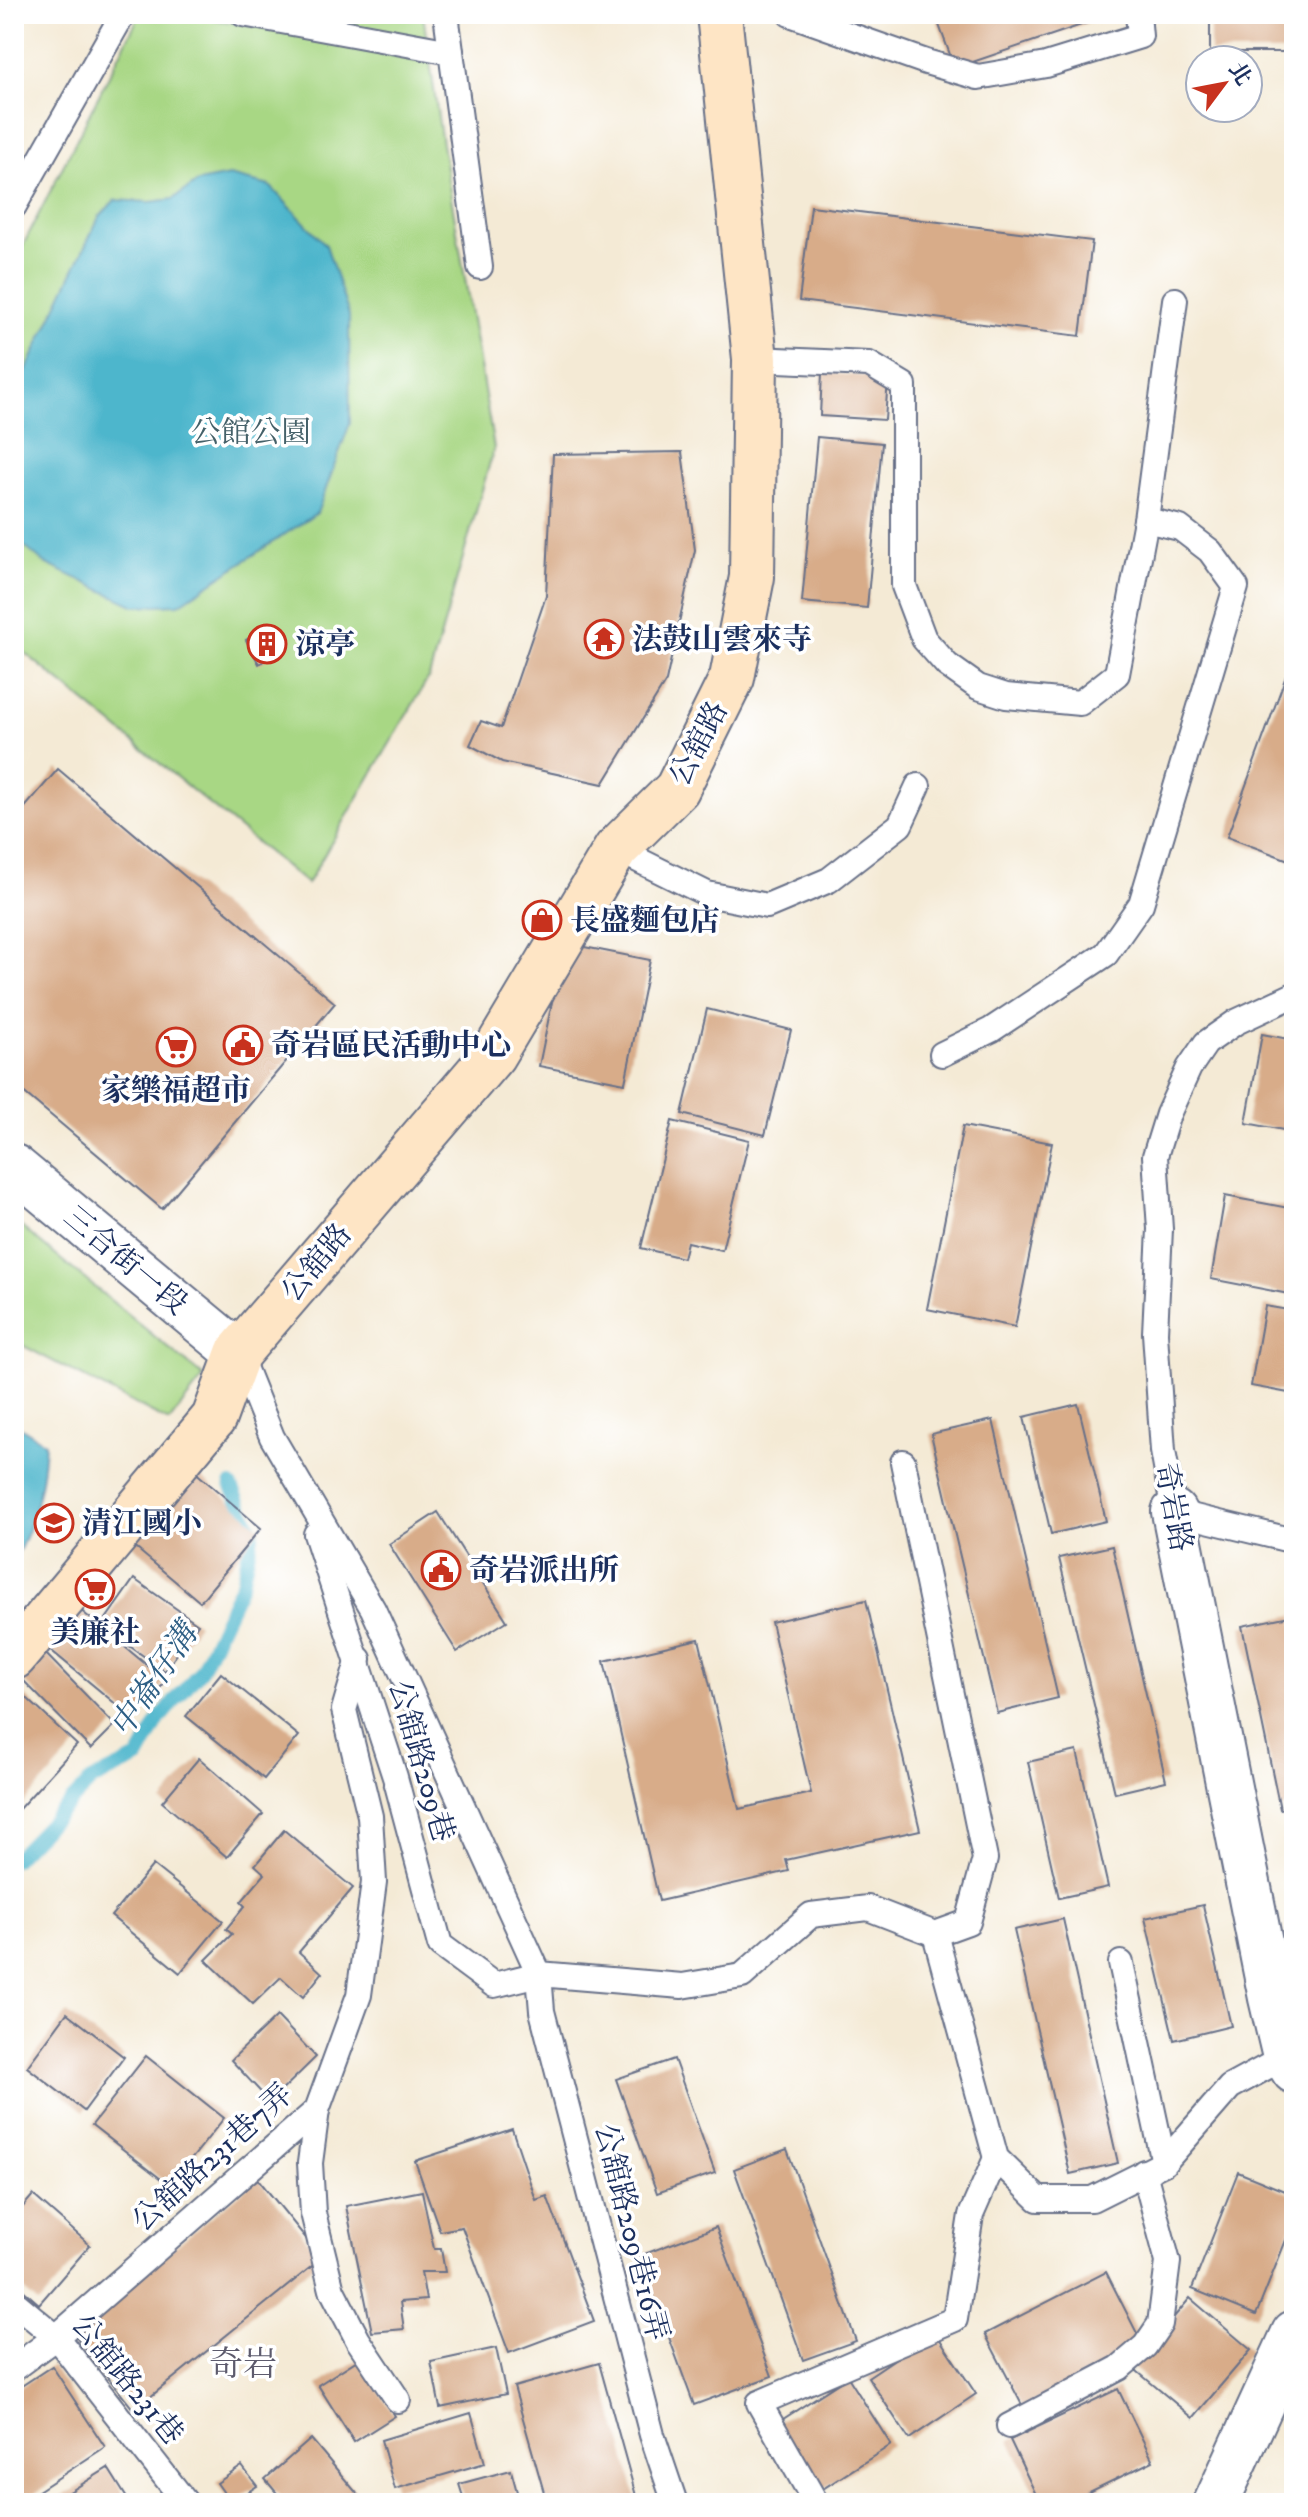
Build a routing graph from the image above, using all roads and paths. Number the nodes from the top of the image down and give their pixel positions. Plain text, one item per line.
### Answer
1 (123, 14) edge
2 (243, 14) edge
3 (446, 14) edge
4 (719, 14) edge
5 (790, 14) edge
6 (1138, 14) edge
7 (451, 52) junction
8 (14, 206) edge
9 (480, 267) dead end
10 (1175, 300) dead end
11 (755, 359) junction
12 (1146, 520) junction
13 (918, 786) dead end
14 (616, 849) junction
15 (1294, 995) edge
16 (942, 1054) dead end
17 (14, 1167) edge
18 (238, 1353) junction
19 (903, 1462) dead end
20 (301, 1489) junction
21 (1174, 1512) junction
22 (1294, 1541) edge
23 (14, 1657) edge
24 (359, 1659) junction
25 (935, 1934) junction
26 (1121, 1963) dead end
27 (539, 1974) junction
28 (1290, 2064) edge
29 (317, 2110) junction
30 (996, 2158) junction
31 (1154, 2168) junction
32 (14, 2302) edge
33 (1294, 2333) edge
34 (56, 2337) junction
35 (14, 2368) edge
36 (398, 2400) dead end
37 (1009, 2426) dead end
38 (186, 2503) edge
39 (675, 2503) edge
40 (816, 2503) edge
41 (1216, 2503) edge

1 - 8 lane
2 - 7 lane
3 - 7 lane
4 - 11 street, 公舘路
5 - 6 lane
7 - 9 lane
10 - 12 lane
11 - 12 lane
11 - 14 street, 公舘路
12 - 16 lane
13 - 14 lane
14 - 18 street, 公舘路
15 - 21 lane, 奇岩路
17 - 18 street, 三合街一段
18 - 20 lane, 公舘路209巷
18 - 23 street, 公舘路
19 - 25 lane
20 - 24 lane, 公舘路209巷
20 - 27 lane, 公舘路209巷
21 - 22 lane
21 - 28 street, 奇岩路
24 - 27 lane, 公舘路209巷
24 - 29 lane, 公舘路231巷7弄
25 - 27 lane, 公舘路209巷
25 - 30 lane
26 - 31 lane
27 - 39 lane, 公舘路209巷16弄
28 - 31 lane
29 - 34 lane, 公舘路231巷7弄
29 - 36 lane
30 - 31 lane
30 - 40 lane
31 - 37 lane
32 - 34 lane, 公舘路231巷
33 - 41 street
34 - 35 lane, 公舘路231巷7弄
34 - 38 lane, 公舘路231巷

